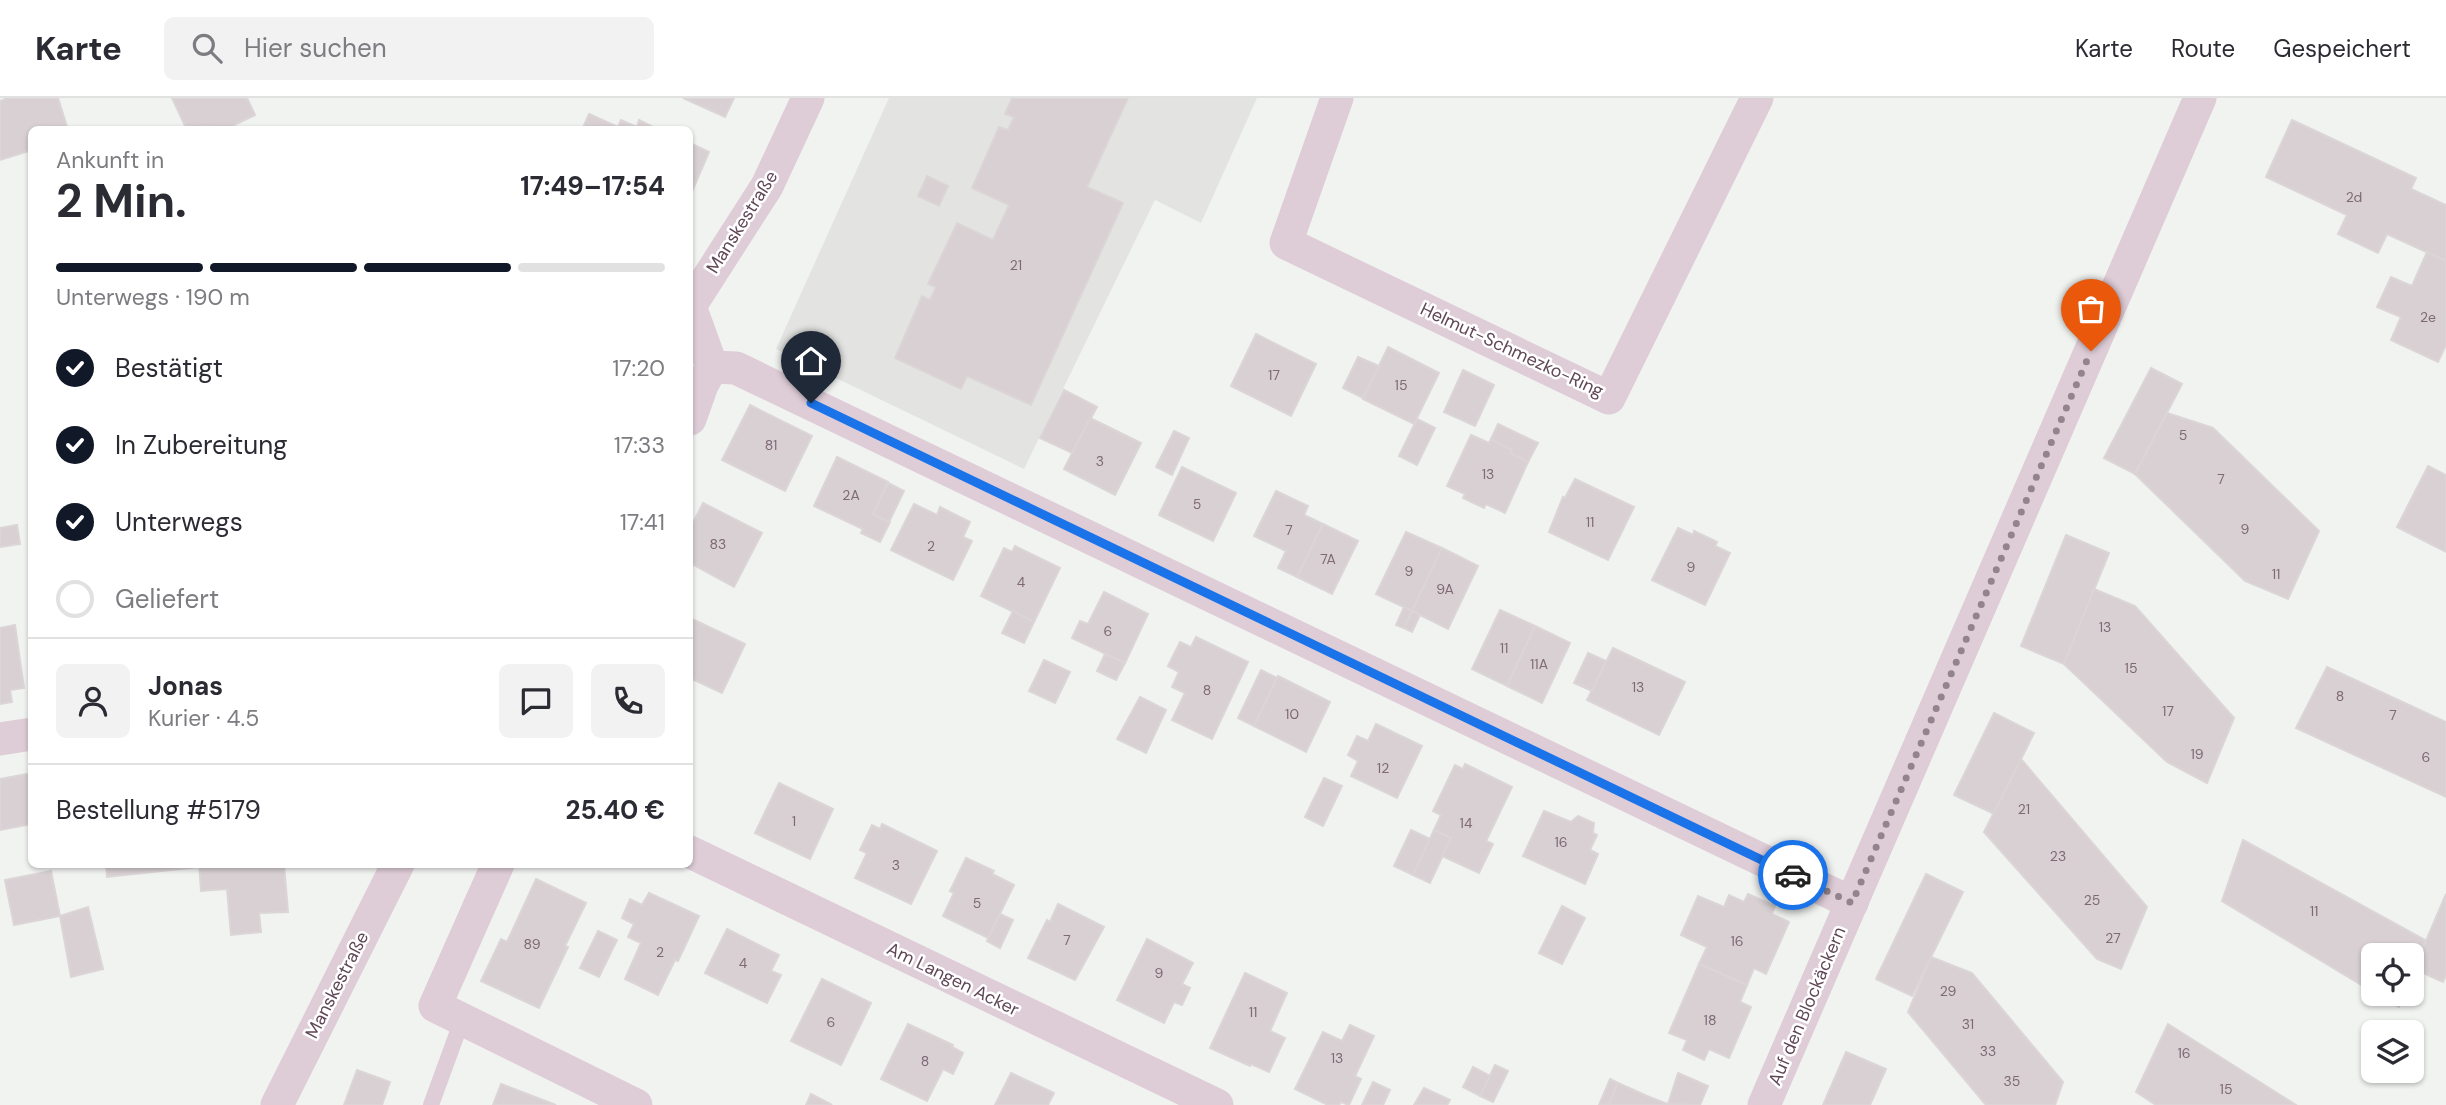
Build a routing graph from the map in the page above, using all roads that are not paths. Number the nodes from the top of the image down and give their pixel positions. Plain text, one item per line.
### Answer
1 (808, 98) edge
2 (1757, 98) edge
3 (2200, 98) edge
4 (1332, 100) edge
5 (693, 301) edge
6 (693, 314) edge
7 (712, 367) junction
8 (693, 410) edge
9 (28, 734) edge
10 (0, 738) edge
11 (693, 853) edge
12 (396, 868) edge
13 (496, 868) edge
14 (1852, 903) junction
15 (462, 1020) junction
16 (277, 1105) edge
17 (431, 1105) edge
18 (636, 1105) edge
19 (1217, 1105) edge
20 (1765, 1105) edge

1 - 5 street, Manskestraße
2 - 4 street, Helmut-Schmezko-Ring
3 - 14 street, Auf den Blockäckern
6 - 7 street, Manskestraße
7 - 8 street
7 - 14 street
9 - 10 street
11 - 19 street, Am Langen Acker
12 - 16 street, Manskestraße
13 - 15 street
14 - 20 street, Auf den Blockäckern
15 - 17 lane
15 - 18 street

